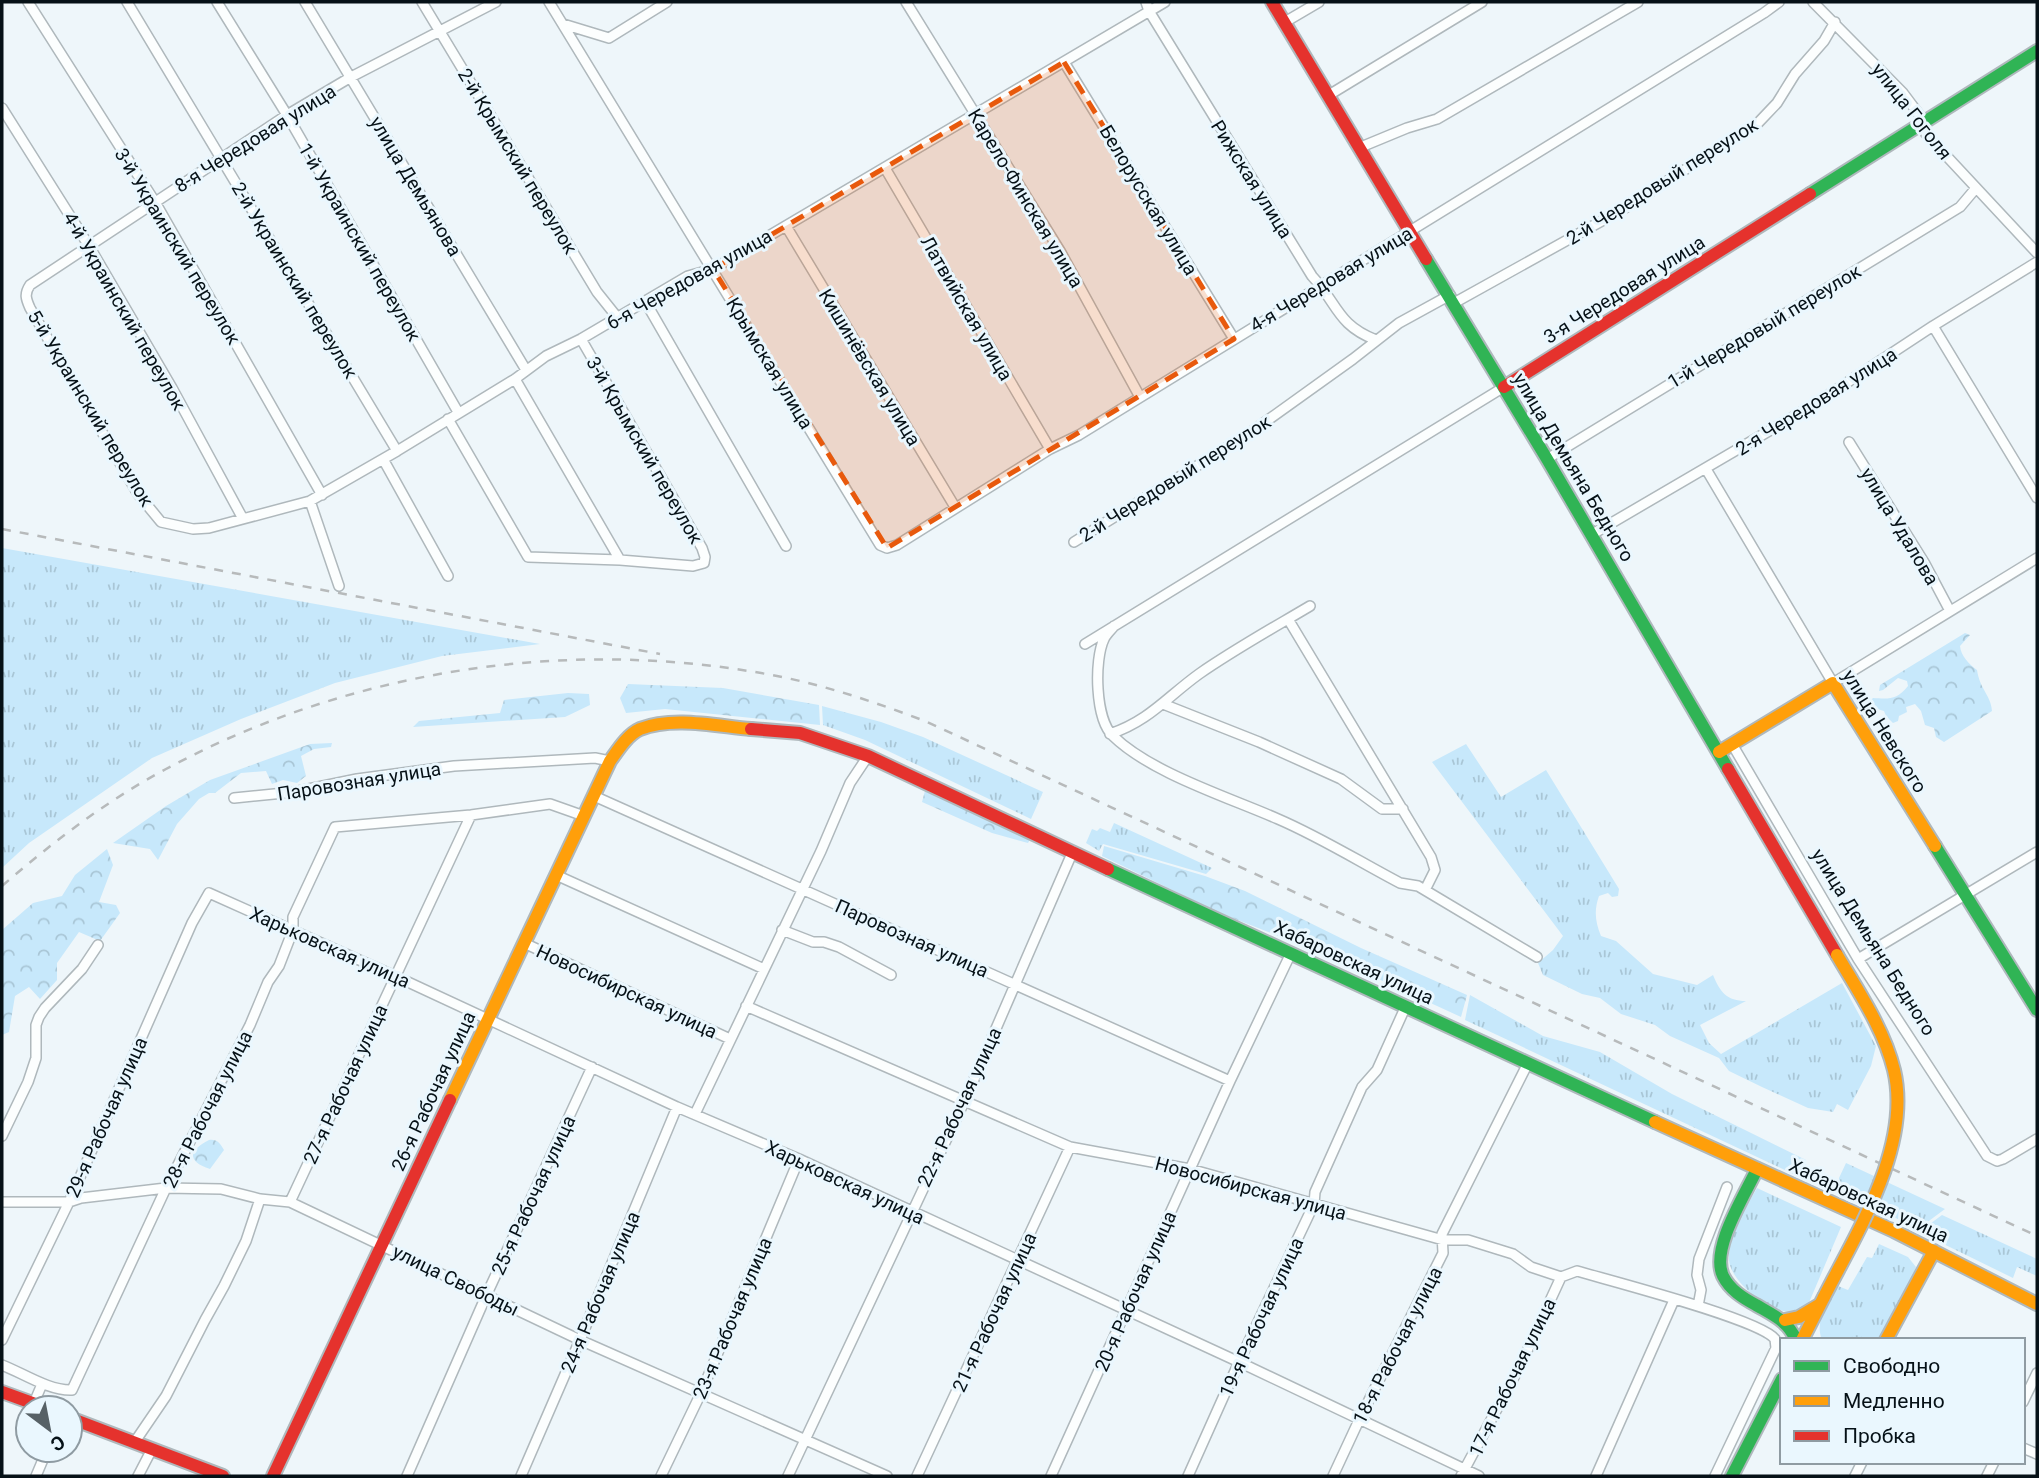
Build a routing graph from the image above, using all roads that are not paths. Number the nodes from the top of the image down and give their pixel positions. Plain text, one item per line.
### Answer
1 (27, 2) edge
2 (127, 2) edge
3 (217, 2) edge
4 (305, 2) edge
5 (422, 2) edge
6 (496, 2) edge
7 (549, 2) edge
8 (667, 2) edge
9 (906, 2) edge
10 (1165, 2) edge
11 (1272, 2) edge
12 (1319, 2) edge
13 (1482, 2) edge
14 (1638, 2) edge
15 (1779, 2) edge
16 (1813, 2) edge
17 (1147, 6) edge
18 (1285, 22) junction
19 (1835, 22) junction
20 (563, 24) junction
21 (440, 32) junction
22 (2037, 51) edge
23 (1064, 62) junction
24 (351, 77) junction
25 (1329, 95) junction
26 (2, 108) edge
27 (976, 113) junction
28 (287, 115) junction
29 (1924, 121) junction
30 (1361, 147) junction
31 (223, 159) junction
32 (885, 167) junction
33 (1976, 188) junction
34 (155, 202) junction
35 (786, 226) junction
36 (1411, 231) junction
37 (89, 246) junction
38 (2037, 253) edge
39 (2037, 262) edge
40 (713, 269) junction
41 (1320, 285) junction
42 (26, 292) joint
43 (1452, 299) junction
44 (645, 301) junction
45 (617, 317) junction
46 (1933, 326) junction
47 (581, 339) junction
48 (1234, 339) junction
49 (1376, 340) junction
50 (526, 370) junction
51 (515, 379) junction
52 (1504, 387) junction
53 (1140, 397) junction
54 (458, 412) junction
55 (448, 419) junction
56 (1849, 442) dead end
57 (1050, 449) junction
58 (397, 451) junction
59 (383, 459) junction
60 (1547, 459) junction
61 (1706, 469) junction
62 (322, 495) junction
63 (2037, 498) edge
64 (310, 500) junction
65 (955, 508) junction
66 (242, 517) junction
67 (161, 522) joint
68 (1591, 535) junction
69 (1074, 542) dead end
70 (880, 545) joint
71 (786, 546) dead end
72 (2037, 558) edge
73 (620, 560) junction
74 (448, 576) dead end
75 (340, 586) dead end
76 (1310, 606) dead end
77 (1950, 611) junction
78 (1288, 619) junction
79 (1114, 626) junction
80 (1086, 644) dead end
81 (1833, 683) junction
82 (1163, 704) junction
83 (638, 730) joint
84 (1110, 734) junction
85 (1732, 744) junction
86 (1719, 752) junction
87 (868, 756) junction
88 (610, 761) junction
89 (594, 796) junction
90 (234, 798) dead end
91 (1404, 809) junction
92 (471, 815) junction
93 (584, 816) junction
94 (1073, 851) junction
95 (2037, 852) edge
96 (556, 875) junction
97 (802, 888) junction
98 (1425, 890) junction
99 (209, 893) joint
100 (1964, 895) junction
101 (293, 930) junction
102 (782, 930) junction
103 (524, 943) junction
104 (98, 945) dead end
105 (1291, 953) junction
106 (1537, 957) dead end
107 (1858, 958) junction
108 (764, 969) junction
109 (891, 975) dead end
110 (395, 976) junction
111 (1014, 984) junction
112 (746, 1006) junction
113 (1405, 1007) junction
114 (2037, 1010) edge
115 (489, 1019) junction
116 (730, 1039) junction
117 (1528, 1063) junction
118 (592, 1067) junction
119 (1230, 1081) junction
120 (965, 1100) junction
121 (677, 1107) junction
122 (695, 1114) junction
123 (2, 1136) edge
124 (2037, 1139) edge
125 (1070, 1147) junction
126 (799, 1159) junction
127 (1190, 1169) junction
128 (1757, 1169) junction
129 (1727, 1187) dead end
130 (166, 1188) junction
131 (260, 1199) junction
132 (2, 1202) edge
133 (69, 1202) junction
134 (290, 1202) junction
135 (1314, 1204) junction
136 (911, 1212) junction
137 (1443, 1240) junction
138 (383, 1244) junction
139 (1934, 1251) junction
140 (1018, 1261) junction
141 (1561, 1277) junction
142 (486, 1296) junction
143 (1674, 1300) junction
144 (1822, 1301) junction
145 (2037, 1304) edge
146 (1698, 1306) junction
147 (1127, 1310) junction
148 (1785, 1320) junction
149 (1810, 1324) junction
150 (1795, 1338) edge
151 (1803, 1338) edge
152 (1814, 1338) edge
153 (1887, 1338) edge
154 (2, 1340) edge
155 (580, 1340) junction
156 (1239, 1362) junction
157 (2, 1365) edge
158 (2037, 1373) edge
159 (42, 1384) junction
160 (1780, 1384) edge
161 (701, 1393) junction
162 (41, 1394) edge
163 (2025, 1398) edge
164 (1360, 1418) junction
165 (84, 1423) edge
166 (804, 1440) junction
167 (134, 1443) junction
168 (152, 1449) junction
169 (1464, 1473) edge
170 (138, 1476) edge
171 (223, 1476) edge
172 (273, 1476) edge
173 (407, 1476) edge
174 (521, 1476) edge
175 (661, 1476) edge
176 (788, 1476) edge
177 (887, 1476) edge
178 (917, 1476) edge
179 (1051, 1476) edge
180 (1188, 1476) edge
181 (1333, 1476) edge
182 (1479, 1476) edge
183 (1596, 1476) edge
184 (1715, 1476) edge
185 (1732, 1476) edge

1 - 34 street, 3-й Украинский переулок
2 - 31 street, 2-й Украинский переулок
3 - 28 street, 1-й Украинский переулок
4 - 24 street, улица Демьянова
5 - 21 street, 2-й Крымский переулок
6 - 21 street, 8-я Чередовая улица
7 - 20 street, Крымская улица
8 - 20 street
9 - 27 street, Карело-Финская улица
10 - 17 street, 6-я Чередовая улица
11 - 18 main road, улица Демьяна Бедного
12 - 18 street
13 - 25 street
14 - 30 street
15 - 36 street, 4-я Чередовая улица
16 - 19 street, улица Гоголя
17 - 23 street, 6-я Чередовая улица
17 - 41 street, Рижская улица
18 - 25 main road, улица Демьяна Бедного
19 - 29 street, улица Гоголя
19 - 43 street, 2-й Чередовый переулок
20 - 40 street, Крымская улица
21 - 24 street, 8-я Чередовая улица
21 - 45 street, 2-й Крымский переулок
22 - 29 main road, 3-я Чередовая улица
23 - 27 street, 6-я Чередовая улица
23 - 48 street, Белорусская улица
24 - 28 street, 8-я Чередовая улица
24 - 50 street, улица Демьянова
25 - 30 main road, улица Демьяна Бедного
26 - 37 street, 4-й Украинский переулок
27 - 32 street, 6-я Чередовая улица
27 - 53 street, Карело-Финская улица
28 - 31 street, 8-я Чередовая улица
28 - 54 street, 1-й Украинский переулок
29 - 33 street, улица Гоголя
29 - 52 main road, 3-я Чередовая улица
30 - 36 main road, улица Демьяна Бедного
31 - 34 street, 8-я Чередовая улица
31 - 58 street, 2-й Украинский переулок
32 - 35 street, 6-я Чередовая улица
32 - 57 street, Латвийская улица
33 - 38 street, улица Гоголя
33 - 60 street, 1-й Чередовый переулок
34 - 37 street, 8-я Чередовая улица
34 - 62 street, 3-й Украинский переулок
35 - 40 street, 6-я Чередовая улица
35 - 65 street, Кишинёвская улица
36 - 41 street, 4-я Чередовая улица
36 - 43 main road, улица Демьяна Бедного
37 - 42 street, 8-я Чередовая улица
37 - 66 street, 4-й Украинский переулок
39 - 46 street, 2-я Чередовая улица
40 - 44 street, 6-я Чередовая улица
40 - 70 street, Крымская улица
41 - 48 street, 4-я Чередовая улица
41 - 49 street, Рижская улица
42 - 67 street, 5-й Украинский переулок
43 - 49 street, 2-й Чередовый переулок
43 - 52 main road, улица Демьяна Бедного
44 - 45 street, 6-я Чередовая улица
44 - 71 street
45 - 47 street, 6-я Чередовая улица
46 - 61 street, 2-я Чередовая улица
46 - 63 street
47 - 50 street, 6-я Чередовая улица
47 - 73 street, 3-й Крымский переулок
48 - 53 street, 4-я Чередовая улица
49 - 69 street, 2-й Чередовый переулок
50 - 51 street, 6-я Чередовая улица
51 - 54 street, 6-я Чередовая улица
51 - 73 street
52 - 60 main road, улица Демьяна Бедного
52 - 79 street, 3-я Чередовая улица
53 - 57 street, 4-я Чередовая улица
54 - 55 street, 6-я Чередовая улица
55 - 58 street, 6-я Чередовая улица
55 - 73 street
56 - 77 street, улица Удалова
57 - 65 street, 4-я Чередовая улица
58 - 59 street, 6-я Чередовая улица
59 - 62 street, 6-я Чередовая улица
59 - 74 street
60 - 68 main road, улица Демьяна Бедного
61 - 68 street, 2-я Чередовая улица
61 - 81 street, улица Невского
62 - 64 street, 6-я Чередовая улица
64 - 66 street, 6-я Чередовая улица
64 - 75 street
65 - 70 street, 4-я Чередовая улица
66 - 67 street, 6-я Чередовая улица
68 - 86 main road, улица Демьяна Бедного
72 - 77 street
76 - 78 street
77 - 81 street
78 - 82 street
78 - 91 street
79 - 80 street, 3-я Чередовая улица
79 - 84 street
81 - 85 main road
81 - 100 main road, улица Невского
82 - 84 street
82 - 91 street
83 - 87 main road, Хабаровская улица
83 - 88 main road, 26-я Рабочая улица
84 - 98 street
85 - 86 main road
85 - 107 street, улица Демьяна Бедного
86 - 144 main road, улица Демьяна Бедного, bridge
87 - 94 main road, Хабаровская улица
87 - 97 street
88 - 89 main road, 26-я Рабочая улица
88 - 90 street, Паровозная улица
89 - 93 main road, 26-я Рабочая улица
89 - 97 street, Паровозная улица
91 - 98 street
92 - 93 street
92 - 101 street, 28-я Рабочая улица
92 - 110 street, 27-я Рабочая улица
93 - 96 main road, 26-я Рабочая улица
94 - 105 main road, Хабаровская улица
94 - 111 street, 22-я Рабочая улица
95 - 100 street
96 - 103 main road, 26-я Рабочая улица
96 - 108 street
97 - 102 street
97 - 111 street, Паровозная улица
98 - 106 street
99 - 101 street, Харьковская улица
99 - 133 street, 29-я Рабочая улица
100 - 107 street
100 - 114 main road, улица Невского
101 - 110 street, Харьковская улица
101 - 130 street, 28-я Рабочая улица
102 - 108 street
102 - 109 street
103 - 115 main road, 26-я Рабочая улица
103 - 116 street, Новосибирская улица
104 - 123 street
105 - 113 main road, Хабаровская улица
105 - 119 street, 20-я Рабочая улица
107 - 124 street, улица Демьяна Бедного
108 - 112 street
110 - 115 street, Харьковская улица
110 - 134 street, 27-я Рабочая улица
111 - 119 street, Паровозная улица
111 - 120 street, 22-я Рабочая улица
112 - 116 street
112 - 120 street, Новосибирская улица
113 - 117 main road, Хабаровская улица
113 - 135 street, 19-я Рабочая улица
115 - 118 street, Харьковская улица
115 - 138 main road, 26-я Рабочая улица
116 - 122 street
117 - 128 main road, Хабаровская улица
117 - 137 street, 18-я Рабочая улица
118 - 121 street, Харьковская улица
118 - 142 street, 25-я Рабочая улица
119 - 127 street, 20-я Рабочая улица
120 - 125 street, Новосибирская улица
120 - 136 street, 22-я Рабочая улица
121 - 122 street, Харьковская улица
121 - 155 street, 24-я Рабочая улица
122 - 126 street, Харьковская улица
125 - 127 street, Новосибирская улица
125 - 140 street, 21-я Рабочая улица
126 - 136 street, Харьковская улица
126 - 161 street, 23-я Рабочая улица
127 - 135 street, Новосибирская улица
127 - 147 street, 20-я Рабочая улица
128 - 139 main road, Хабаровская улица
128 - 148 main road
129 - 146 street
130 - 131 street, улица Свободы
130 - 133 street, улица Свободы
130 - 159 street, 28-я Рабочая улица
131 - 134 street, улица Свободы
131 - 167 street
132 - 133 street, улица Свободы
133 - 154 street, 29-я Рабочая улица
134 - 138 street, улица Свободы
135 - 137 street, Новосибирская улица
135 - 156 street, 19-я Рабочая улица
136 - 140 street, Харьковская улица
136 - 166 street, 22-я Рабочая улица
137 - 141 street, Новосибирская улица
137 - 164 street, 18-я Рабочая улица
138 - 142 street, улица Свободы
138 - 172 main road, 26-я Рабочая улица
139 - 145 main road, Хабаровская улица
139 - 153 main road
140 - 147 street, Харьковская улица
140 - 178 street, 21-я Рабочая улица
141 - 143 street, Новосибирская улица
141 - 169 street, 17-я Рабочая улица
142 - 155 street, улица Свободы
142 - 173 street, 25-я Рабочая улица
143 - 146 street, Новосибирская улица
143 - 183 street
144 - 148 main road
144 - 149 main road, улица Демьяна Бедного
146 - 184 street, Новосибирская улица
147 - 156 street, Харьковская улица
147 - 179 street, 20-я Рабочая улица
148 - 150 main road
149 - 151 main road, улица Демьяна Бедного
149 - 152 main road
155 - 161 street, улица Свободы
155 - 174 street, 24-я Рабочая улица
156 - 164 street, Харьковская улица
156 - 180 street, 19-я Рабочая улица
157 - 159 street
158 - 163 street
159 - 162 street
160 - 185 main road
161 - 166 street, улица Свободы
161 - 175 street, 23-я Рабочая улица
164 - 169 street, Харьковская улица
164 - 181 street, 18-я Рабочая улица
165 - 167 main road
166 - 176 street, 22-я Рабочая улица
166 - 177 street, улица Свободы
167 - 168 main road
168 - 170 street
168 - 171 main road
169 - 182 street, Харьковская улица

